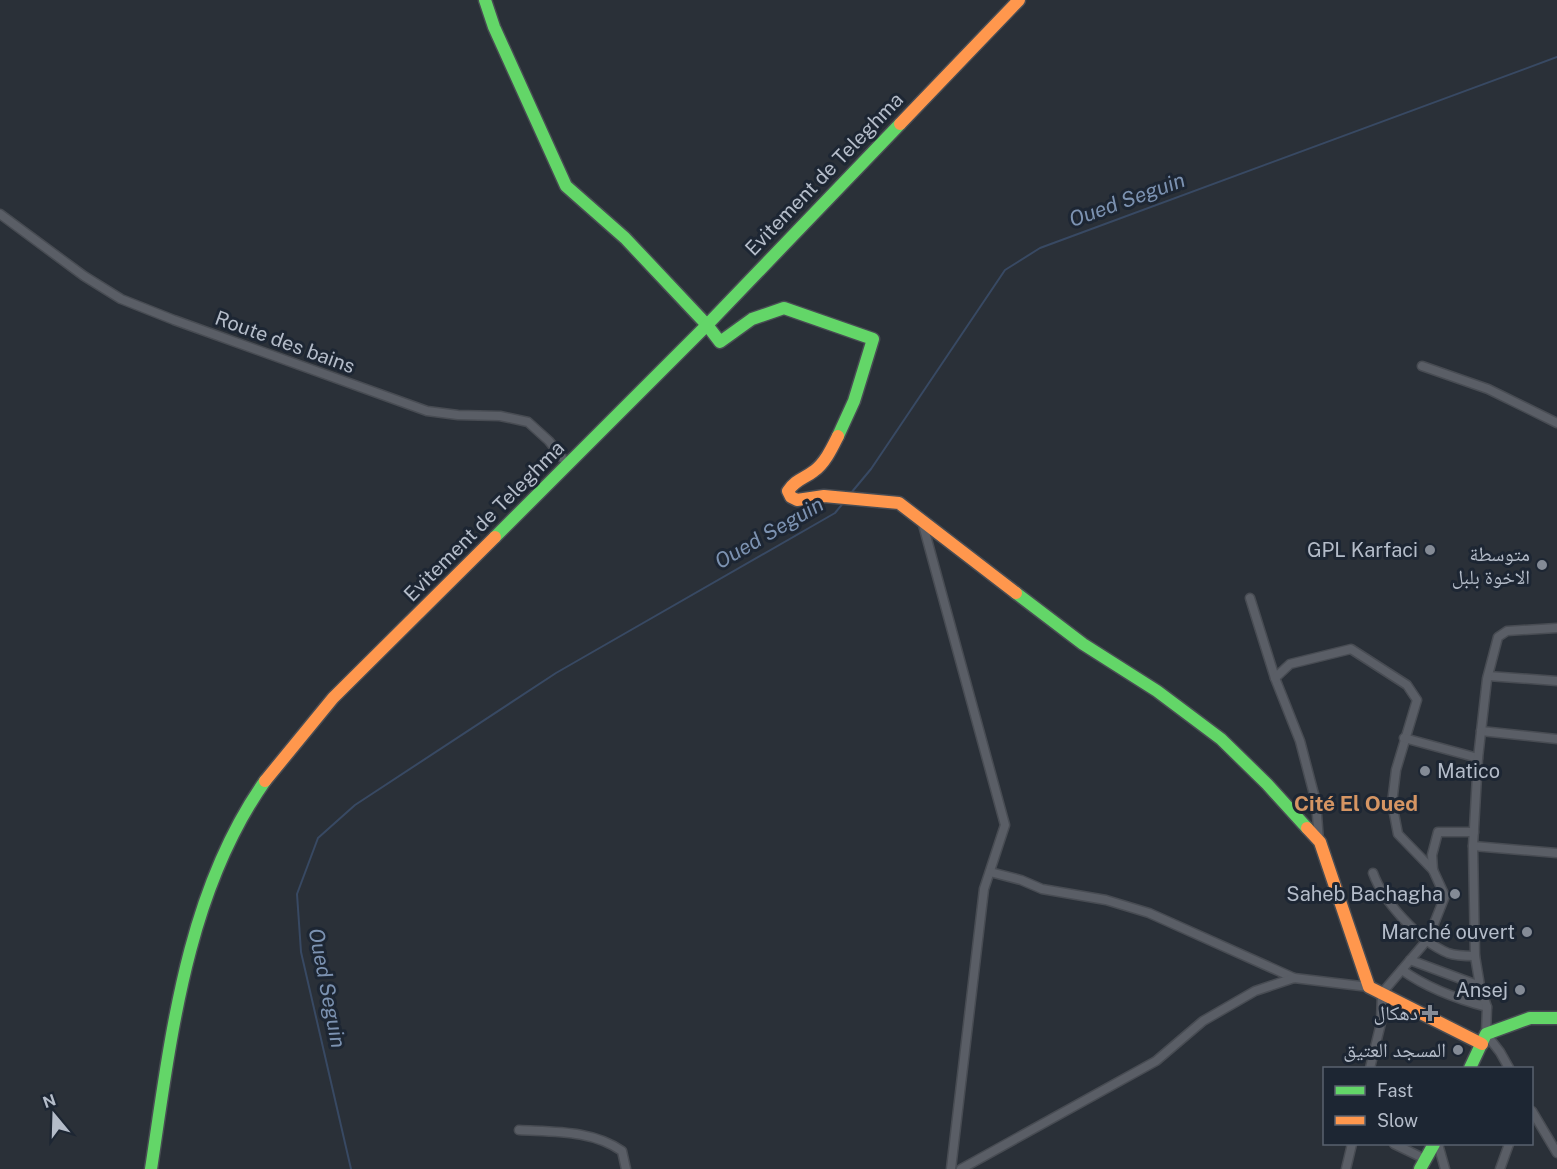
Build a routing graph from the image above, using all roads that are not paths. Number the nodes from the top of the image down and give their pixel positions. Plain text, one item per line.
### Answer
1 (486, 0) edge
2 (1019, 0) edge
3 (0, 214) edge
4 (707, 325) junction
5 (1422, 366) dead end
6 (1557, 423) edge
7 (568, 465) junction
8 (922, 521) junction
9 (1250, 598) dead end
10 (1557, 628) edge
11 (1488, 676) junction
12 (1275, 678) junction
13 (1557, 681) edge
14 (1481, 731) junction
15 (1404, 738) junction
16 (1557, 739) edge
17 (1478, 758) junction
18 (1474, 832) junction
19 (1320, 842) junction
20 (1473, 846) junction
21 (1557, 853) edge
22 (1433, 870) junction
23 (990, 872) junction
24 (1373, 873) dead end
25 (1428, 939) junction
26 (1475, 956) junction
27 (1410, 960) junction
28 (1402, 970) junction
29 (1294, 978) junction
30 (1480, 986) junction
31 (1369, 987) junction
32 (1382, 993) junction
33 (1487, 1007) junction
34 (1557, 1018) edge
35 (1484, 1039) junction
36 (1370, 1067) edge
37 (1470, 1067) edge
38 (1508, 1067) edge
39 (1533, 1113) edge
40 (519, 1130) dead end
41 (1352, 1145) edge
42 (1397, 1145) edge
43 (1435, 1145) edge
44 (1437, 1145) edge
45 (1508, 1145) edge
46 (1557, 1153) edge
47 (1423, 1164) edge
48 (151, 1169) edge
49 (626, 1169) edge
50 (951, 1169) edge
51 (961, 1169) edge
52 (1346, 1169) edge
53 (1445, 1169) edge
54 (1500, 1169) edge

1 - 4 street
2 - 4 street, Evitement de Teleghma
3 - 7 street, Route des bains
4 - 7 street, Evitement de Teleghma
4 - 8 street
5 - 6 street
7 - 48 street, Evitement de Teleghma
8 - 19 street
8 - 23 street
9 - 12 street
10 - 11 street
11 - 13 street
11 - 14 street
12 - 15 street
12 - 19 street
14 - 16 street
14 - 17 street
15 - 17 street
15 - 22 street
17 - 18 street
18 - 20 street
18 - 22 street
19 - 31 street
20 - 21 street
20 - 26 street
22 - 25 street
23 - 29 street
23 - 50 street
24 - 25 street
25 - 26 street
25 - 27 street
26 - 30 street
27 - 28 street
27 - 30 street
28 - 32 street
28 - 33 street
29 - 31 street
29 - 51 street
30 - 33 street
31 - 32 street
32 - 35 street
32 - 36 street
33 - 35 street
34 - 35 street
35 - 37 street
35 - 38 street
39 - 46 street
40 - 49 street
41 - 52 street
42 - 47 street
43 - 47 street
44 - 53 street
45 - 54 street

